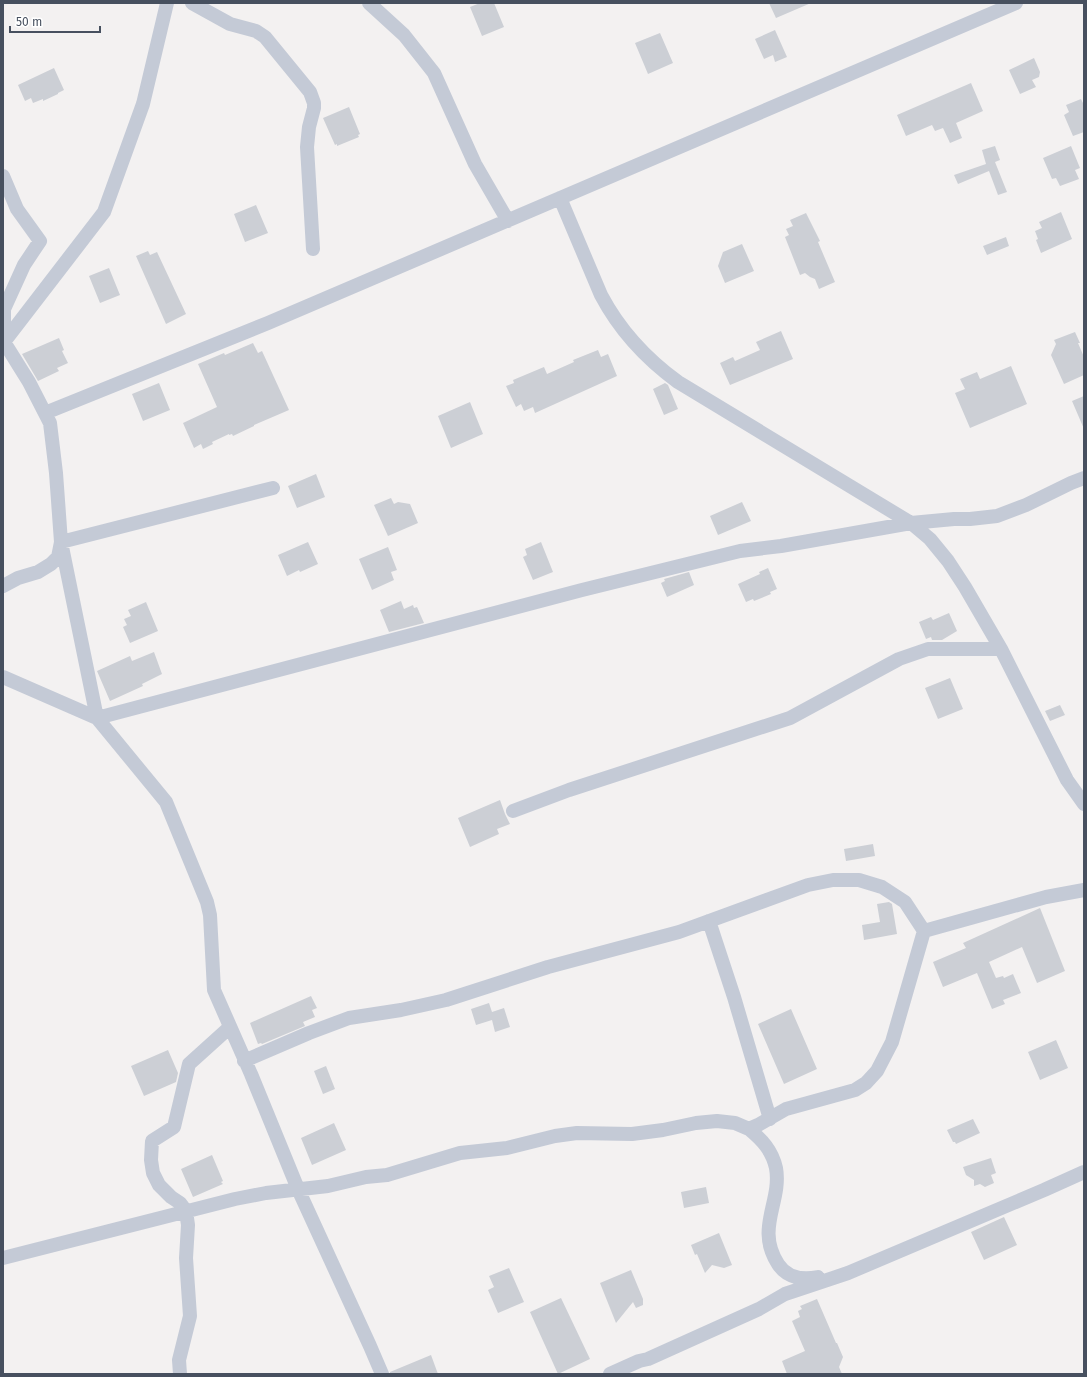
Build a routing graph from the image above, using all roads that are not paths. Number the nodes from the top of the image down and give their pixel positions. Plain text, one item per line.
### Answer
1 (167, 3) edge
2 (192, 3) edge
3 (369, 3) edge
4 (1016, 3) edge
5 (3, 176) edge
6 (560, 198) junction
7 (508, 220) junction
8 (313, 249) dead end
9 (4, 342) edge
10 (45, 413) junction
11 (1084, 478) edge
12 (273, 488) dead end
13 (910, 523) junction
14 (61, 542) junction
15 (3, 586) edge
16 (1001, 649) junction
17 (3, 678) edge
18 (97, 718) junction
19 (1082, 799) edge
20 (513, 811) dead end
21 (1084, 890) edge
22 (709, 920) junction
23 (924, 931) junction
24 (230, 1027) junction
25 (244, 1061) junction
26 (770, 1119) junction
27 (749, 1129) junction
28 (1084, 1172) edge
29 (298, 1189) junction
30 (186, 1211) junction
31 (3, 1258) edge
32 (848, 1273) junction
33 (180, 1374) edge
34 (382, 1374) edge
35 (610, 1374) edge

1 - 9 street
2 - 8 street
3 - 7 street
4 - 6 street
5 - 9 street
6 - 7 street
6 - 13 street
7 - 10 street
9 - 10 street
10 - 14 street
11 - 13 street
12 - 14 street
13 - 16 street
13 - 18 street
14 - 15 street
14 - 18 street
16 - 19 street
16 - 20 street
17 - 18 street
18 - 24 street
21 - 23 street
22 - 23 street
22 - 25 street
22 - 26 street
23 - 26 street
24 - 25 street
24 - 30 street
25 - 29 street
26 - 27 street
27 - 29 street
27 - 32 street
28 - 32 street
29 - 30 street
29 - 34 street
30 - 31 street
30 - 33 street
32 - 35 street

